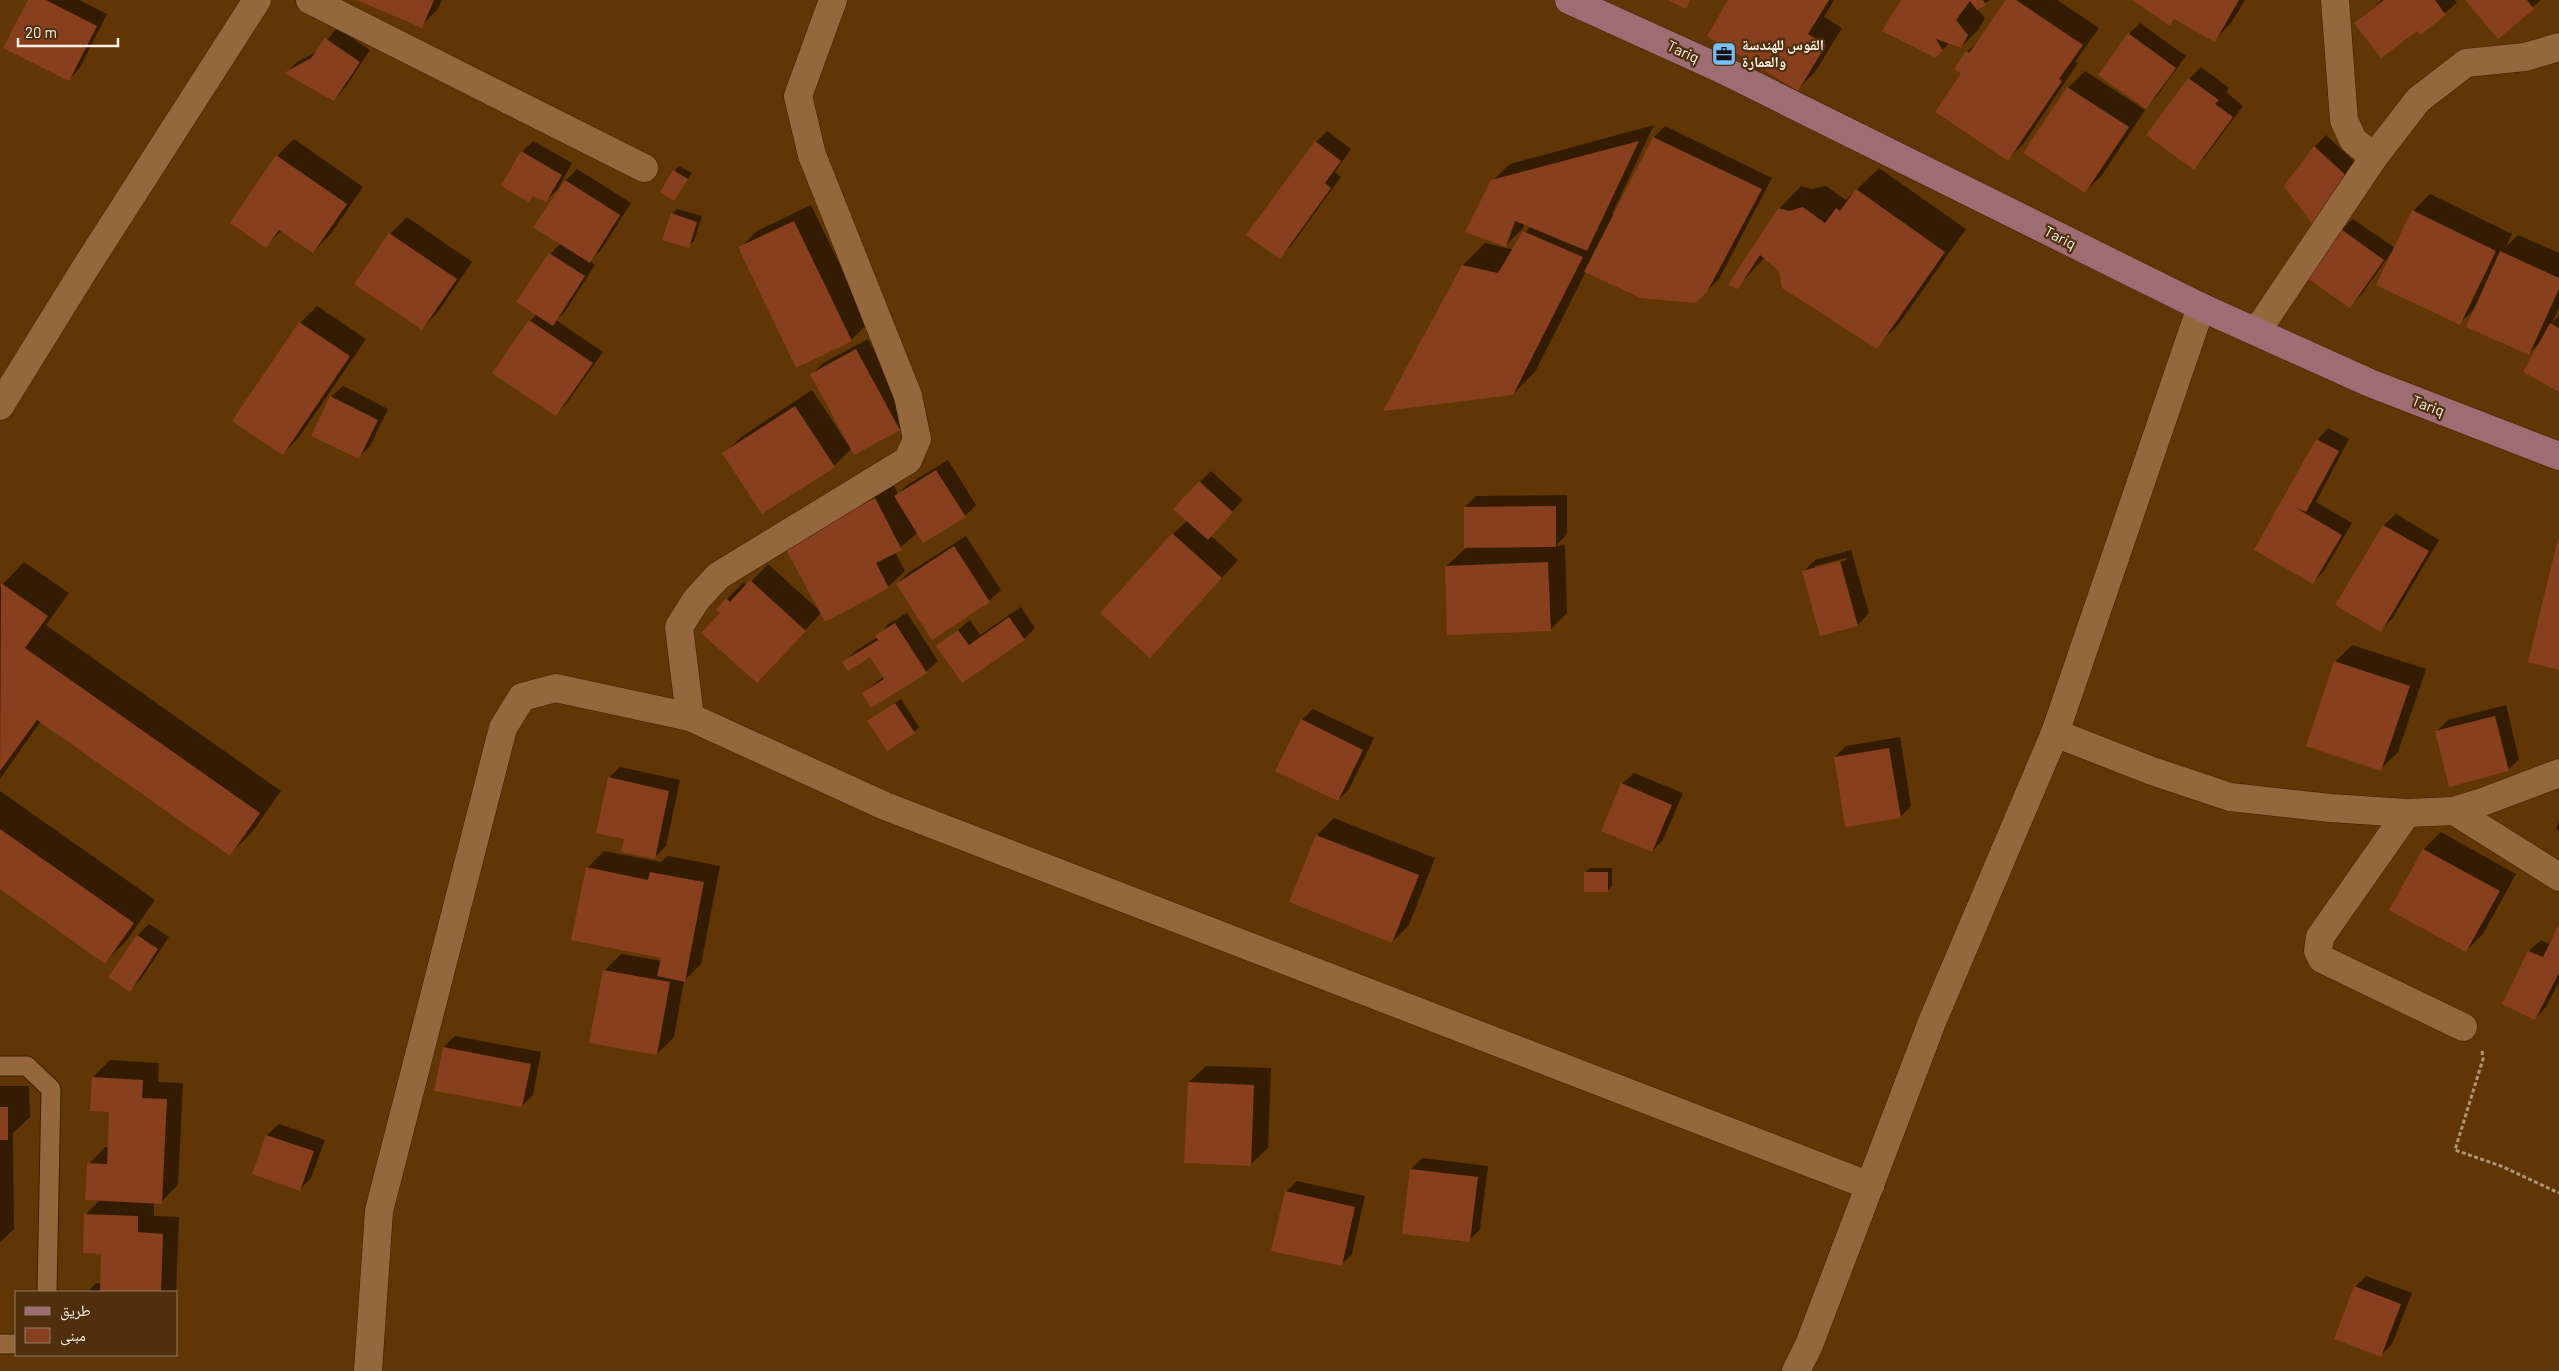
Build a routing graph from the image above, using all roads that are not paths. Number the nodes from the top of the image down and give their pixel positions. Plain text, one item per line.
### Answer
1 (256, 0) edge
2 (310, 0) edge
3 (833, 0) edge
4 (1569, 0) edge
5 (2335, 0) edge
6 (2559, 47) edge
7 (2374, 157) junction
8 (644, 168) dead end
9 (2201, 307) junction
10 (2257, 331) junction
11 (0, 406) edge
12 (2559, 456) edge
13 (690, 717) junction
14 (2055, 733) junction
15 (2559, 773) edge
16 (2454, 811) junction
17 (2407, 813) junction
18 (2559, 877) edge
19 (2463, 1027) road end
20 (0, 1066) edge
21 (1870, 1186) junction
22 (46, 1291) edge
23 (0, 1344) edge
24 (15, 1344) edge
25 (368, 1371) edge
26 (1796, 1371) edge

1 - 11 street
2 - 8 street
3 - 13 street
4 - 9 main road, Tariq
5 - 7 street
6 - 7 street
7 - 10 street
9 - 10 main road, Tariq
9 - 14 street
10 - 12 main road, Tariq
13 - 21 street
13 - 25 street
14 - 17 street
14 - 21 street
15 - 16 street
16 - 17 street
16 - 18 street
17 - 19 street
20 - 22 lane
21 - 26 street
23 - 24 lane

